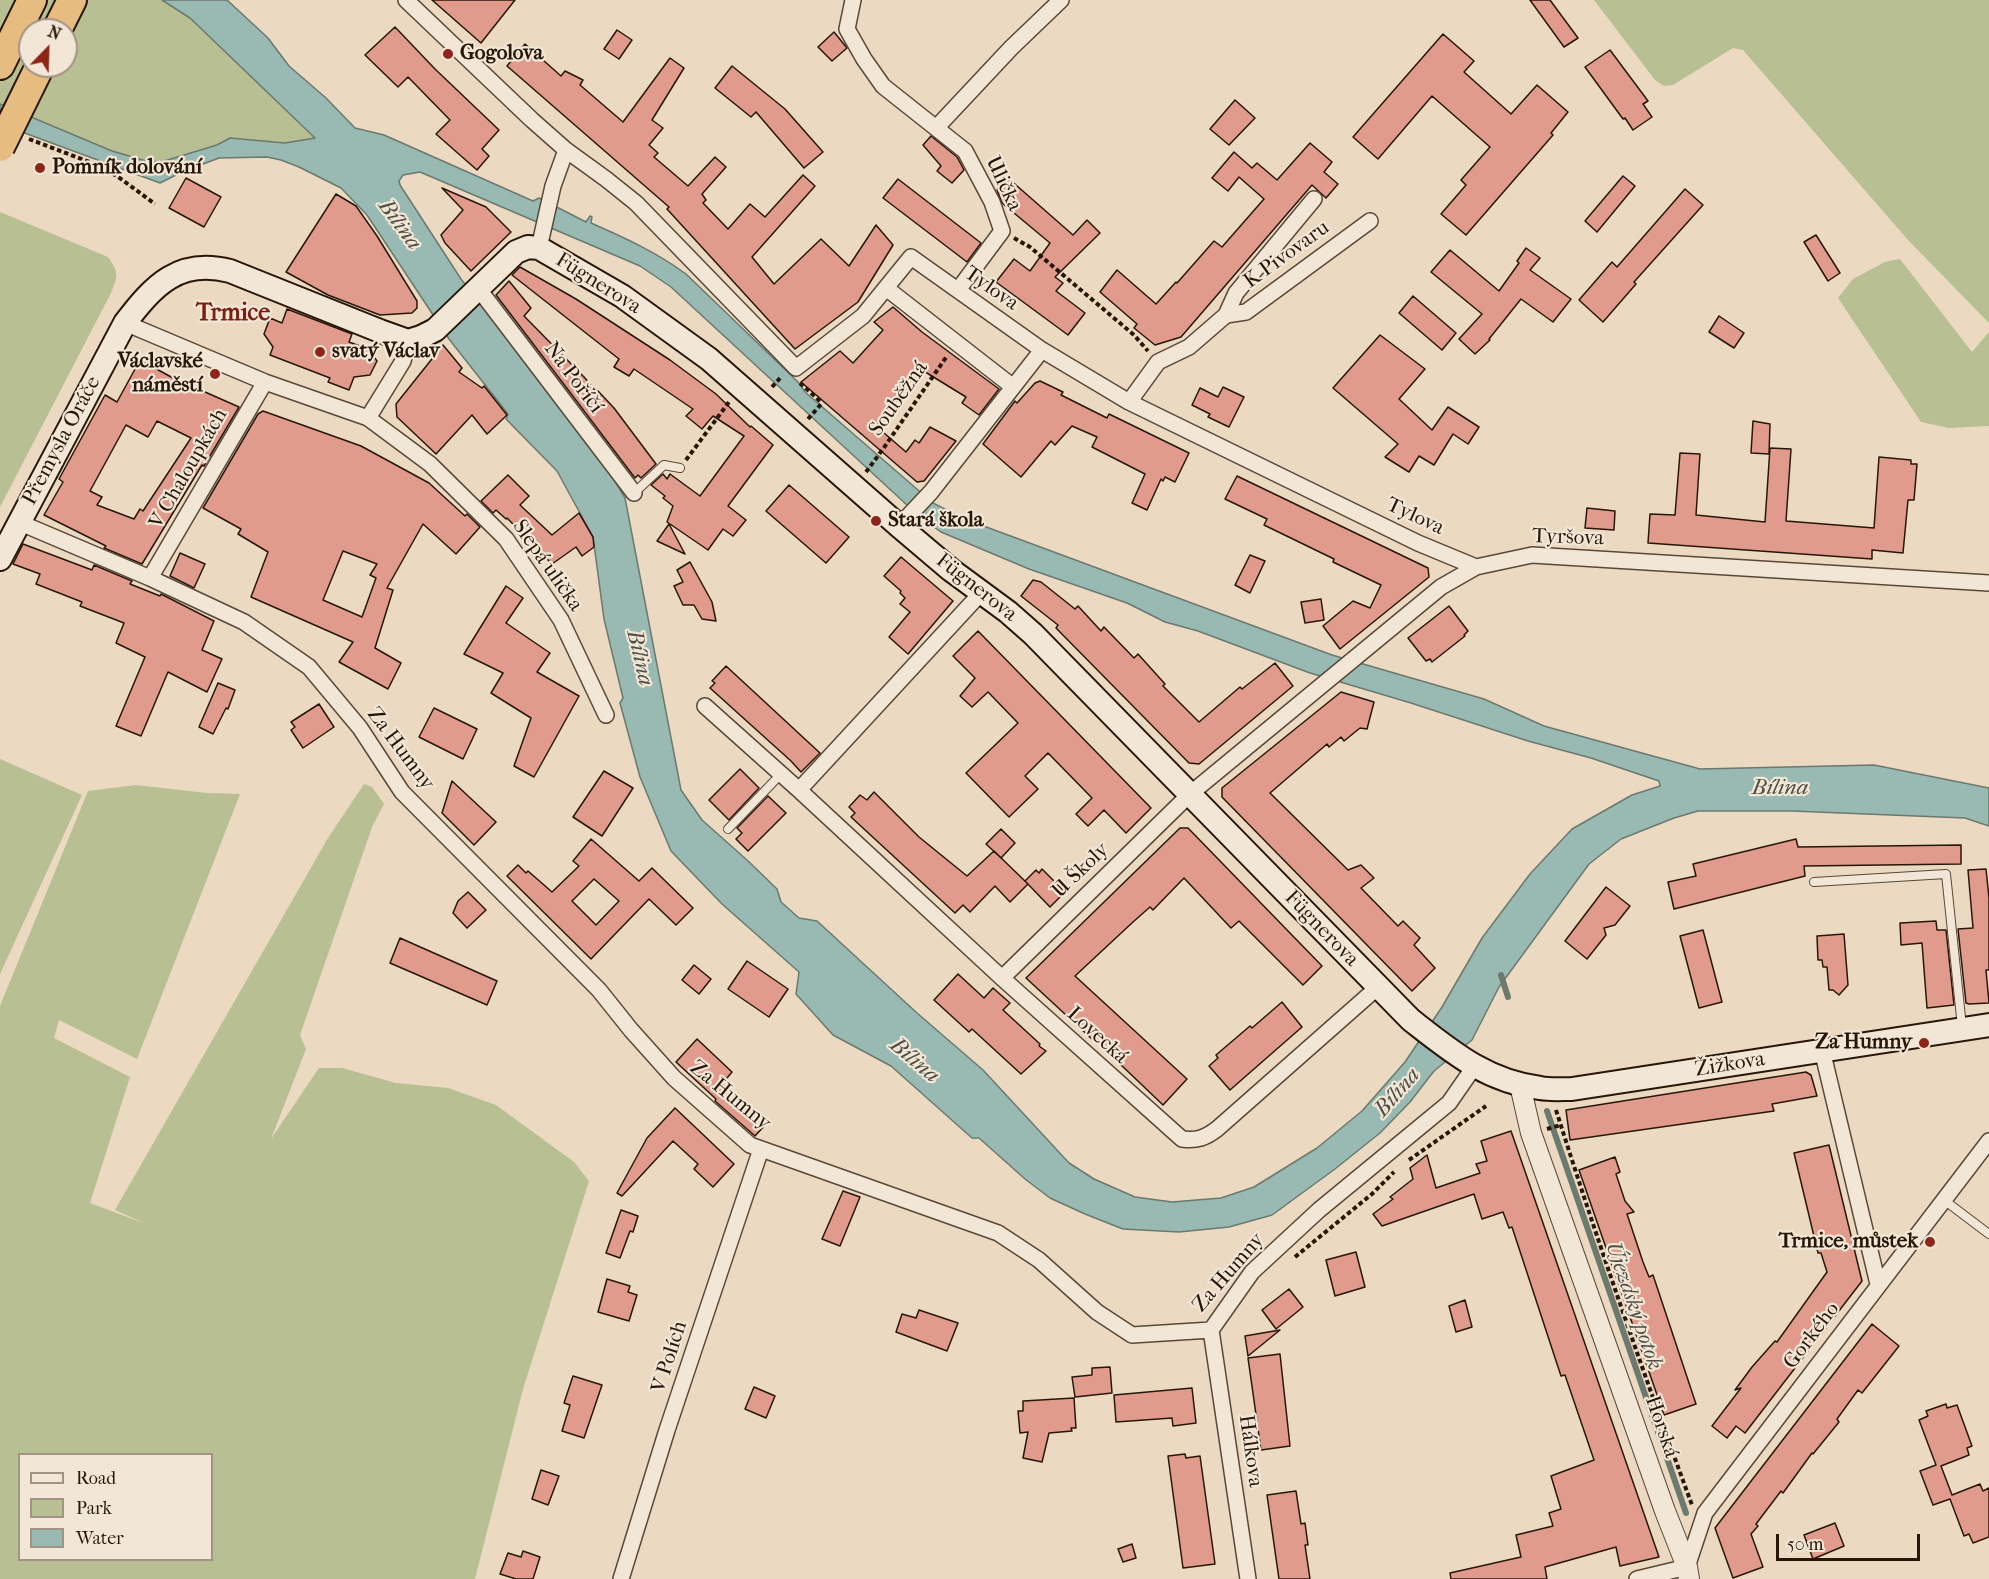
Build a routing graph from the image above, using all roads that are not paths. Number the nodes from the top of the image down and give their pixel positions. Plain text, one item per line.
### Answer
1 (32, 0) edge
2 (72, 0) edge
3 (406, 0) edge
4 (853, 0) edge
5 (1062, 0) edge
6 (63, 18) edge
7 (0, 65) edge
8 (35, 78) edge
9 (936, 128) junction
10 (10, 142) edge
11 (566, 150) junction
12 (1314, 199) dead end
13 (1370, 221) dead end
14 (541, 240) junction
15 (478, 288) junction
16 (886, 288) junction
17 (958, 290) junction
18 (1226, 315) junction
19 (125, 322) junction
20 (408, 341) junction
21 (1042, 350) junction
22 (265, 382) junction
23 (1012, 386) junction
24 (1129, 402) junction
25 (368, 418) junction
26 (680, 468) road end
27 (634, 493) joint
28 (905, 520) junction
29 (20, 521) junction
30 (0, 560) edge
31 (1476, 567) junction
32 (150, 578) junction
33 (1989, 583) edge
34 (981, 593) junction
35 (705, 706) dead end
36 (606, 716) dead end
37 (781, 774) junction
38 (799, 790) junction
39 (1190, 794) junction
40 (728, 829) dead end
41 (1814, 882) dead end
42 (1002, 978) junction
43 (1378, 987) junction
44 (1989, 1025) edge
45 (1962, 1028) junction
46 (1822, 1050) junction
47 (1467, 1063) junction
48 (1520, 1085) junction
49 (1989, 1141) edge
50 (761, 1149) junction
51 (1944, 1200) junction
52 (1989, 1234) edge
53 (1878, 1284) junction
54 (1211, 1330) junction
55 (1688, 1573) edge
56 (621, 1579) edge
57 (1248, 1579) edge
58 (1637, 1579) edge

1 - 7 highway
2 - 6 highway
3 - 11 street
4 - 9 street, Ulička
5 - 9 street
8 - 10 highway, bridge
9 - 17 street, Ulička
11 - 14 street
11 - 16 street, Tylova
12 - 18 street, K Pivovaru
13 - 18 street, K Pivovaru
14 - 15 main road, Fügnerova
14 - 28 main road, Fügnerova
15 - 20 main road, Fügnerova
15 - 27 street, Na Poříčí
16 - 17 street, Tylova
16 - 23 street
17 - 21 street, Tylova
18 - 24 street, K Pivovaru
19 - 20 main road
19 - 22 street
19 - 29 main road, Přemysla Oráče
20 - 25 street
21 - 23 street
21 - 24 street, Tylova
22 - 25 street
22 - 32 street, V Chaloupkách
23 - 28 street
24 - 31 street, Tylova
25 - 36 street, Slepá ulička
26 - 27 lane
28 - 34 main road, Fügnerova
29 - 30 main road, Přemysla Oráče
29 - 32 street, Za Humny
31 - 33 street, Tyršova
31 - 39 street, Tyršova
32 - 50 street, Za Humny
34 - 38 street
34 - 39 main road, Fügnerova
35 - 37 street, Lovecká
37 - 38 street, Lovecká
37 - 40 lane
38 - 42 street, Lovecká
39 - 42 street, U Školy
39 - 43 main road, Fügnerova
41 - 45 lane
42 - 43 street, Lovecká
43 - 47 main road, Fügnerova
44 - 45 main road, Žižkova
45 - 46 main road, Žižkova
46 - 48 main road, Žižkova
46 - 53 street
47 - 48 main road, Žižkova
47 - 54 street, Za Humny
48 - 55 street, Horská
49 - 51 street, Gorkého
50 - 54 street, Za Humny
50 - 56 street, V Polích
51 - 52 lane
51 - 53 street, Gorkého
53 - 55 street, Gorkého
54 - 57 street, Hálkova
55 - 58 street

